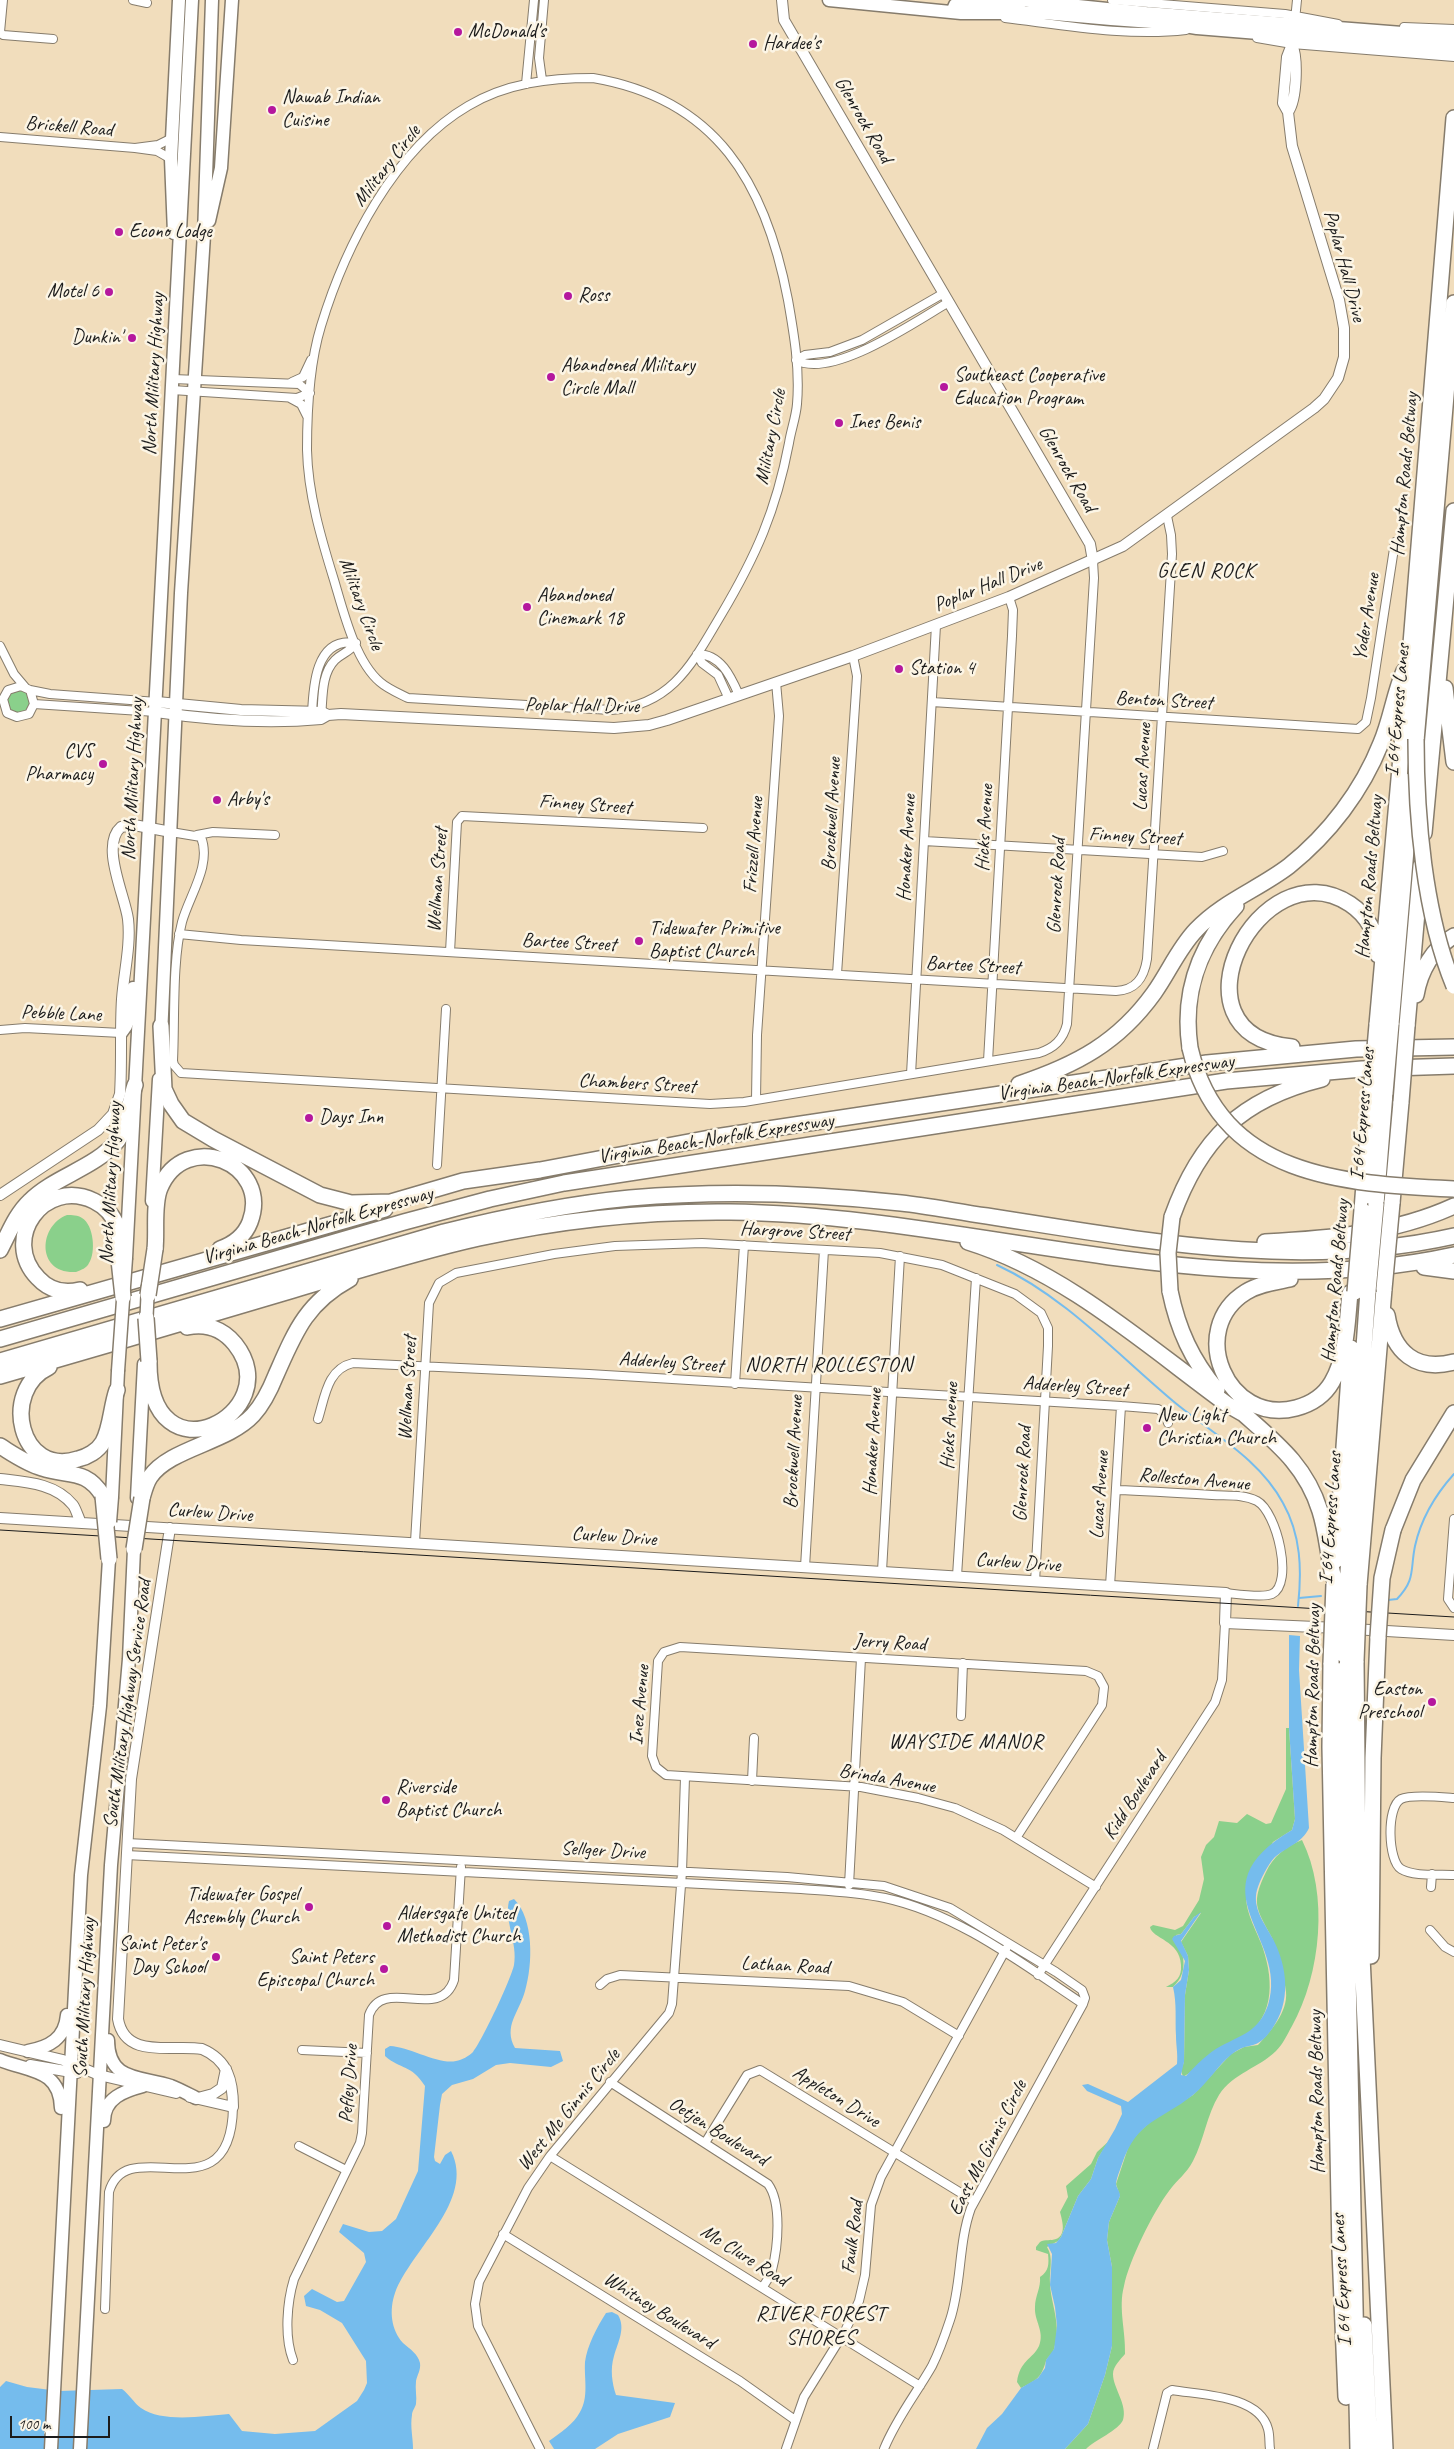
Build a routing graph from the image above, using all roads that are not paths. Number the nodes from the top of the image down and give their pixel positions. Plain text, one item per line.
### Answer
1 (3, 0) edge
2 (133, 0) edge
3 (171, 0) edge
4 (179, 0) edge
5 (192, 0) edge
6 (212, 0) edge
7 (232, 0) edge
8 (236, 0) edge
9 (534, 0) edge
10 (544, 0) edge
11 (782, 0) edge
12 (829, 0) edge
13 (1020, 0) edge
14 (1112, 0) edge
15 (1297, 0) edge
16 (147, 3) dead end
17 (1046, 4) junction
18 (957, 12) junction
19 (231, 17) junction
20 (1454, 29) edge
21 (1294, 30) junction
22 (1387, 32) junction
23 (1454, 36) edge
24 (53, 39) dead end
25 (1454, 49) edge
26 (1454, 57) edge
27 (542, 80) junction
28 (526, 84) junction
29 (173, 88) junction
30 (1454, 118) edge
31 (0, 137) edge
32 (172, 138) junction
33 (135, 148) junction
34 (171, 158) junction
35 (204, 235) junction
36 (178, 270) junction
37 (946, 297) junction
38 (1454, 303) edge
39 (316, 349) junction
40 (796, 360) junction
41 (289, 384) junction
42 (172, 385) junction
43 (195, 386) junction
44 (310, 393) junction
45 (286, 397) junction
46 (308, 420) junction
47 (1454, 511) edge
48 (1167, 516) junction
49 (1395, 542) dead end
50 (1093, 561) junction
51 (1009, 597) junction
52 (936, 625) junction
53 (1444, 634) junction
54 (356, 643) junction
55 (0, 646) edge
56 (698, 654) junction
57 (853, 656) junction
58 (1410, 656) junction
59 (14, 674) junction
60 (776, 682) junction
61 (6, 689) edge
62 (28, 689) junction
63 (734, 697) junction
64 (1371, 698) joint
65 (932, 702) junction
66 (34, 704) junction
67 (156, 707) junction
68 (1008, 708) junction
69 (175, 710) junction
70 (4, 713) edge
71 (1085, 713) junction
72 (319, 716) junction
73 (1162, 718) junction
74 (1416, 738) junction
75 (1454, 762) edge
76 (465, 815) joint
77 (149, 828) junction
78 (702, 828) dead end
79 (171, 832) junction
80 (275, 834) dead end
81 (197, 835) junction
82 (924, 840) junction
83 (1001, 846) junction
84 (1077, 850) junction
85 (1223, 851) dead end
86 (1154, 854) junction
87 (1262, 884) junction
88 (179, 934) junction
89 (1454, 936) edge
90 (450, 952) junction
91 (1147, 959) joint
92 (140, 964) junction
93 (762, 970) junction
94 (837, 974) junction
95 (916, 979) junction
96 (992, 984) junction
97 (1454, 986) edge
98 (1069, 988) junction
99 (1379, 1002) junction
100 (446, 1009) dead end
101 (1067, 1018) joint
102 (1407, 1024) junction
103 (1384, 1025) junction
104 (161, 1026) junction
105 (0, 1030) edge
106 (121, 1033) junction
107 (1454, 1046) edge
108 (1356, 1049) junction
109 (988, 1061) junction
110 (1454, 1066) edge
111 (1362, 1069) junction
112 (911, 1074) junction
113 (135, 1085) junction
114 (442, 1088) junction
115 (756, 1100) junction
116 (959, 1100) junction
117 (437, 1166) dead end
118 (511, 1174) junction
119 (1454, 1188) edge
120 (0, 1195) edge
121 (1454, 1206) edge
122 (1369, 1207) junction
123 (911, 1226) junction
124 (1454, 1236) edge
125 (1134, 1238) junction
126 (744, 1245) junction
127 (0, 1250) edge
128 (152, 1250) junction
129 (824, 1250) junction
130 (1454, 1255) edge
131 (410, 1256) junction
132 (900, 1256) junction
133 (123, 1259) junction
134 (1378, 1267) junction
135 (480, 1268) joint
136 (1336, 1270) junction
137 (168, 1271) junction
138 (1454, 1271) edge
139 (976, 1278) junction
140 (136, 1280) junction
141 (1386, 1289) junction
142 (1358, 1292) junction
143 (148, 1295) joint
144 (123, 1298) joint
145 (146, 1318) joint
146 (0, 1320) edge
147 (130, 1338) junction
148 (0, 1339) edge
149 (89, 1350) junction
150 (0, 1361) edge
151 (146, 1362) junction
152 (1454, 1362) edge
153 (425, 1366) junction
154 (1047, 1368) joint
155 (0, 1376) edge
156 (735, 1384) junction
157 (814, 1389) junction
158 (117, 1390) junction
159 (892, 1392) junction
160 (968, 1397) junction
161 (1045, 1402) junction
162 (1121, 1406) junction
163 (1242, 1413) junction
164 (1454, 1413) edge
165 (318, 1419) dead end
166 (1168, 1423) dead end
167 (1454, 1432) edge
168 (0, 1446) edge
169 (0, 1479) edge
170 (1117, 1490) junction
171 (107, 1497) junction
172 (140, 1498) junction
173 (0, 1518) edge
174 (1454, 1519) edge
175 (77, 1523) junction
176 (170, 1528) junction
177 (1393, 1530) junction
178 (415, 1542) junction
179 (134, 1549) joint
180 (108, 1564) joint
181 (805, 1567) junction
182 (882, 1571) junction
183 (957, 1576) junction
184 (1035, 1582) junction
185 (1344, 1584) junction
186 (1110, 1586) junction
187 (1226, 1593) junction
188 (1273, 1593) joint
189 (1454, 1608) edge
190 (1225, 1623) junction
191 (1454, 1635) edge
192 (669, 1649) joint
193 (861, 1658) junction
194 (1350, 1658) junction
195 (963, 1663) junction
196 (961, 1716) dead end
197 (754, 1738) dead end
198 (656, 1767) joint
199 (685, 1777) junction
200 (752, 1781) junction
201 (854, 1787) junction
202 (1454, 1798) edge
203 (1016, 1838) junction
204 (127, 1843) junction
205 (181, 1846) junction
206 (261, 1850) junction
207 (299, 1852) junction
208 (126, 1855) junction
209 (180, 1857) junction
210 (408, 1857) junction
211 (462, 1860) junction
212 (261, 1861) junction
213 (298, 1863) junction
214 (407, 1869) junction
215 (461, 1872) junction
216 (682, 1872) junction
217 (1432, 1874) junction
218 (1454, 1875) edge
219 (849, 1881) junction
220 (681, 1883) junction
221 (1096, 1887) junction
222 (1431, 1887) dead end
223 (848, 1892) junction
224 (78, 1923) junction
225 (1430, 1930) dead end
226 (1009, 1943) junction
227 (1454, 1952) edge
228 (1004, 1953) junction
229 (1045, 1965) junction
230 (1038, 1975) junction
231 (675, 1976) junction
232 (600, 1985) dead end
233 (104, 1988) junction
234 (1083, 2004) junction
235 (1365, 2022) junction
236 (958, 2036) junction
237 (2, 2046) edge
238 (302, 2050) dead end
239 (28, 2051) junction
240 (367, 2053) junction
241 (0, 2059) edge
242 (70, 2068) junction
243 (226, 2068) junction
244 (99, 2075) junction
245 (610, 2082) junction
246 (143, 2086) junction
247 (196, 2098) junction
248 (233, 2107) junction
249 (1349, 2110) junction
250 (705, 2144) junction
251 (299, 2146) dead end
252 (894, 2152) junction
253 (550, 2156) junction
254 (65, 2157) junction
255 (346, 2170) junction
256 (95, 2193) junction
257 (974, 2201) junction
258 (503, 2234) junction
259 (763, 2287) junction
260 (104, 2309) dead end
261 (841, 2336) junction
262 (293, 2360) dead end
263 (920, 2386) junction
264 (795, 2420) junction
265 (51, 2449) edge
266 (80, 2449) edge
267 (540, 2449) edge
268 (786, 2449) edge
269 (884, 2449) edge
270 (1153, 2449) edge
271 (1270, 2449) edge
272 (1348, 2449) edge
273 (1358, 2449) edge
274 (1370, 2449) edge
275 (1385, 2449) edge

1 - 24 street
2 - 16 street
3 - 29 main road
4 - 29 main road
5 - 36 main road, North Military Highway
6 - 35 main road, North Military Highway
7 - 19 main road
8 - 19 main road
9 - 28 street
10 - 27 street
11 - 37 street, Glenrock Road
12 - 18 main road
13 - 17 main road
14 - 21 street
15 - 21 street
17 - 18 main road
17 - 21 main road
18 - 21 main road
19 - 35 main road
20 - 22 street
21 - 22 main road
21 - 25 main road
21 - 26 street
21 - 48 street, Poplar Hall Drive
22 - 23 main road
27 - 28 street, Military Circle
27 - 40 street, Military Circle
28 - 39 street, Military Circle
29 - 32 main road
30 - 58 highway, Hampton Roads Beltway
31 - 33 street, Brickell Road
32 - 33 street, Brickell Road
32 - 34 main road
33 - 34 street, Brickell Road
34 - 36 main road
35 - 43 main road, North Military Highway
36 - 42 main road, North Military Highway
37 - 40 street
37 - 50 street, Glenrock Road
38 - 74 highway, I 64 Express Lanes
39 - 41 street, Military Circle
39 - 44 street, Military Circle
40 - 56 street, Military Circle
41 - 43 street
41 - 44 street
42 - 43 street
42 - 43 street
42 - 67 main road, North Military Highway
43 - 45 street
43 - 69 main road, North Military Highway
44 - 45 street
44 - 46 street, Military Circle
45 - 46 street
46 - 54 street, Military Circle
47 - 53 highway
48 - 50 street, Poplar Hall Drive
48 - 73 street, Lucas Avenue
49 - 64 street, Yoder Avenue
50 - 51 street, Poplar Hall Drive
50 - 71 street, Glenrock Road
51 - 52 street, Poplar Hall Drive
51 - 68 street, Hicks Avenue
52 - 57 street, Poplar Hall Drive
52 - 65 street, Honaker Avenue
53 - 75 highway
53 - 102 highway
54 - 56 street, Military Circle
54 - 72 street
55 - 59 street
56 - 63 street
57 - 60 street, Poplar Hall Drive
57 - 94 street, Brockwell Avenue
58 - 87 highway
58 - 99 highway, Hampton Roads Beltway
59 - 61 street
59 - 62 street
60 - 63 street, Poplar Hall Drive
60 - 93 street, Frizzell Avenue
61 - 62 street
61 - 70 street
62 - 66 street
62 - 67 street, Poplar Hall Drive
63 - 72 street, Poplar Hall Drive
64 - 73 street, Benton Street
65 - 68 street, Benton Street
65 - 82 street, Honaker Avenue
66 - 67 street, Poplar Hall Drive
66 - 70 street
67 - 69 street, Poplar Hall Drive
67 - 77 main road, North Military Highway
68 - 71 street, Benton Street
68 - 83 street, Hicks Avenue
69 - 72 street, Poplar Hall Drive
69 - 79 main road, North Military Highway
71 - 73 street, Benton Street
71 - 84 street, Glenrock Road
73 - 86 street, Lucas Avenue
74 - 97 highway, bridge
74 - 103 highway, I 64 Express Lanes, bridge
76 - 78 street, Finney Street
76 - 90 street, Wellman Street
77 - 79 street
77 - 92 main road, North Military Highway
77 - 106 street
79 - 81 street
79 - 104 main road, North Military Highway
80 - 81 street
81 - 88 street
82 - 83 street, Finney Street
82 - 95 street, Honaker Avenue
83 - 84 street, Finney Street
83 - 96 street, Hicks Avenue
84 - 86 street, Finney Street
84 - 98 street, Glenrock Road
85 - 86 street, Finney Street
86 - 91 street, Lucas Avenue
87 - 116 highway
87 - 119 highway, bridge
88 - 90 street, Bartee Street
88 - 114 street, Chambers Street
89 - 102 highway
90 - 93 street, Bartee Street
91 - 98 street, Bartee Street
92 - 106 main road
92 - 113 main road, North Military Highway
93 - 94 street, Bartee Street
93 - 115 street, Frizzell Avenue
94 - 95 street, Bartee Street
95 - 96 street, Bartee Street
95 - 112 street, Honaker Avenue
96 - 98 street, Bartee Street
96 - 109 street, Hicks Avenue
98 - 101 street, Glenrock Road
99 - 103 highway, Hampton Roads Beltway
99 - 108 highway
100 - 114 street
101 - 109 street, Chambers Street
102 - 141 highway, bridge
103 - 122 highway, Hampton Roads Beltway, bridge
104 - 118 highway
104 - 128 main road, North Military Highway
105 - 106 street, Pebble Lane
106 - 120 street
107 - 108 highway
108 - 116 highway
109 - 112 street, Chambers Street
110 - 111 highway, Virginia Beach-Norfolk Expressway
111 - 148 highway, Virginia Beach-Norfolk Expressway
111 - 163 highway, bridge
112 - 115 street, Chambers Street
113 - 127 highway
113 - 133 main road, North Military Highway
114 - 115 street, Chambers Street
114 - 117 street
116 - 118 highway
118 - 137 highway
121 - 125 highway
122 - 142 highway, I 64 Express Lanes, bridge
122 - 142 highway, Hampton Roads Beltway, bridge
123 - 131 highway
123 - 136 highway
123 - 163 highway
124 - 125 highway, Virginia Beach-Norfolk Expressway
125 - 150 highway, Virginia Beach-Norfolk Expressway
126 - 129 street, Hargrove Street
126 - 135 street, Hargrove Street
126 - 156 street
128 - 137 highway
128 - 143 highway, bridge
129 - 132 street, Hargrove Street
129 - 157 street, Brockwell Avenue
130 - 134 highway
131 - 147 highway
131 - 172 highway
132 - 139 street, Hargrove Street
132 - 159 street, Honaker Avenue
133 - 140 highway
133 - 144 highway, bridge
134 - 136 highway
134 - 138 highway
135 - 153 street, Wellman Street
136 - 142 highway
137 - 140 highway
139 - 154 street, Hargrove Street
139 - 160 street, Hicks Avenue
140 - 146 highway
141 - 152 highway
141 - 185 highway, Hampton Roads Beltway
142 - 185 highway, Hampton Roads Beltway
143 - 145 main road, bridge
144 - 158 main road, bridge
145 - 151 highway, bridge
147 - 149 highway
147 - 151 highway
149 - 155 highway
149 - 158 highway
151 - 172 main road
153 - 156 street, Adderley Street
153 - 165 street, Adderley Street
153 - 178 street, Wellman Street
154 - 161 street, Glenrock Road
156 - 157 street, Adderley Street
157 - 159 street, Adderley Street
157 - 181 street, Brockwell Avenue
158 - 171 main road
159 - 160 street, Adderley Street
159 - 182 street, Honaker Avenue
160 - 161 street, Adderley Street
160 - 183 street, Hicks Avenue
161 - 162 street, Adderley Street
161 - 184 street, Glenrock Road
162 - 166 street, Adderley Street
162 - 170 street, Lucas Avenue
163 - 185 highway
164 - 177 highway
167 - 177 highway
168 - 171 highway
169 - 175 street
170 - 186 street, Lucas Avenue
170 - 188 street, Rolleston Avenue
171 - 180 highway, bridge
172 - 179 highway, bridge
173 - 175 street, Curlew Drive
174 - 189 street
175 - 176 street, Curlew Drive
176 - 178 street, Curlew Drive
176 - 204 street, South Military Highway Service Road
177 - 235 highway, bridge
178 - 181 street, Curlew Drive
179 - 233 main road, South Military Highway
180 - 224 main road, South Military Highway
181 - 182 street, Curlew Drive
182 - 183 street, Curlew Drive
183 - 184 street, Curlew Drive
184 - 186 street, Curlew Drive
185 - 194 highway, Hampton Roads Beltway, bridge
185 - 272 highway, Hampton Roads Beltway, bridge
186 - 187 street, Curlew Drive
187 - 188 street, Curlew Drive
187 - 190 street
190 - 191 street
190 - 221 street, Kidd Boulevard
192 - 193 street, Jerry Road
192 - 198 street, Inez Avenue
193 - 195 street, Jerry Road
193 - 201 street
194 - 235 highway, Hampton Roads Beltway
194 - 249 highway, I 64 Express Lanes
195 - 196 street
195 - 203 street, Jerry Road
197 - 200 street
198 - 199 street, Brinda Avenue
199 - 200 street, Brinda Avenue
199 - 216 street, West Mc Ginnis Circle
200 - 201 street, Brinda Avenue
201 - 203 street, Brinda Avenue
201 - 219 street
202 - 217 street
203 - 221 street, Brinda Avenue
204 - 205 street, Sellger Drive
204 - 208 street, South Military Highway Service Road
205 - 206 street, Sellger Drive
205 - 209 street
206 - 207 street, Sellger Drive
206 - 212 street
207 - 210 street, Sellger Drive
207 - 213 street
208 - 209 street, Sellger Drive
208 - 243 street, South Military Highway Service Road
209 - 212 street, Sellger Drive
210 - 211 street, Sellger Drive
210 - 214 street
211 - 215 street, Pefley Drive
211 - 216 street, Sellger Drive
212 - 213 street, Sellger Drive
213 - 214 street, Sellger Drive
214 - 215 street, Sellger Drive
215 - 220 street, Sellger Drive
215 - 240 street, Pefley Drive
216 - 219 street, Sellger Drive
216 - 220 street, West Mc Ginnis Circle
217 - 218 street
217 - 222 street
219 - 223 street
219 - 226 street, Sellger Drive
220 - 223 street, Sellger Drive
220 - 231 street, West Mc Ginnis Circle
221 - 229 street, Kidd Boulevard
223 - 228 street, Sellger Drive
224 - 239 main road
224 - 242 main road, South Military Highway
225 - 227 street
226 - 228 street
226 - 229 street, Sellger Drive
228 - 230 street, Sellger Drive
228 - 236 street, Faulk Road
229 - 230 street, Kidd Boulevard
229 - 234 street, Sellger Drive
230 - 234 street, Sellger Drive
231 - 232 street, Lathan Road
231 - 236 street, Lathan Road
231 - 245 street, West Mc Ginnis Circle
233 - 244 main road, South Military Highway
233 - 247 main road
234 - 257 street, East Mc Ginnis Circle
235 - 275 highway, Hampton Roads Beltway
236 - 252 street, Faulk Road
237 - 239 street
238 - 240 street
239 - 242 street
240 - 255 street, Pefley Drive
241 - 242 street
241 - 254 main road
242 - 244 street
242 - 254 main road, South Military Highway
243 - 247 street
243 - 248 street
244 - 246 street
244 - 256 main road, South Military Highway
245 - 250 street, Oetjen Boulevard
245 - 253 street, West Mc Ginnis Circle
246 - 247 street
246 - 256 main road
247 - 248 street
248 - 260 street
249 - 273 highway, I 64 Express Lanes
249 - 274 highway, I 64 Express Lanes
250 - 252 street, Appleton Drive
250 - 259 street, Oetjen Boulevard
251 - 255 street
252 - 257 street, Appleton Drive
252 - 261 street, Faulk Road
253 - 258 street, West Mc Ginnis Circle
253 - 259 street, Mc Clure Road
254 - 265 main road, South Military Highway
255 - 262 street, Pefley Drive
256 - 266 main road, South Military Highway
257 - 263 street, East Mc Ginnis Circle
258 - 264 street, Whitney Boulevard
258 - 267 street, West Mc Ginnis Circle
259 - 261 street, Mc Clure Road
261 - 263 street, Mc Clure Road
261 - 264 street, Faulk Road
263 - 269 street, East Mc Ginnis Circle
264 - 268 street, Faulk Road
270 - 271 street

